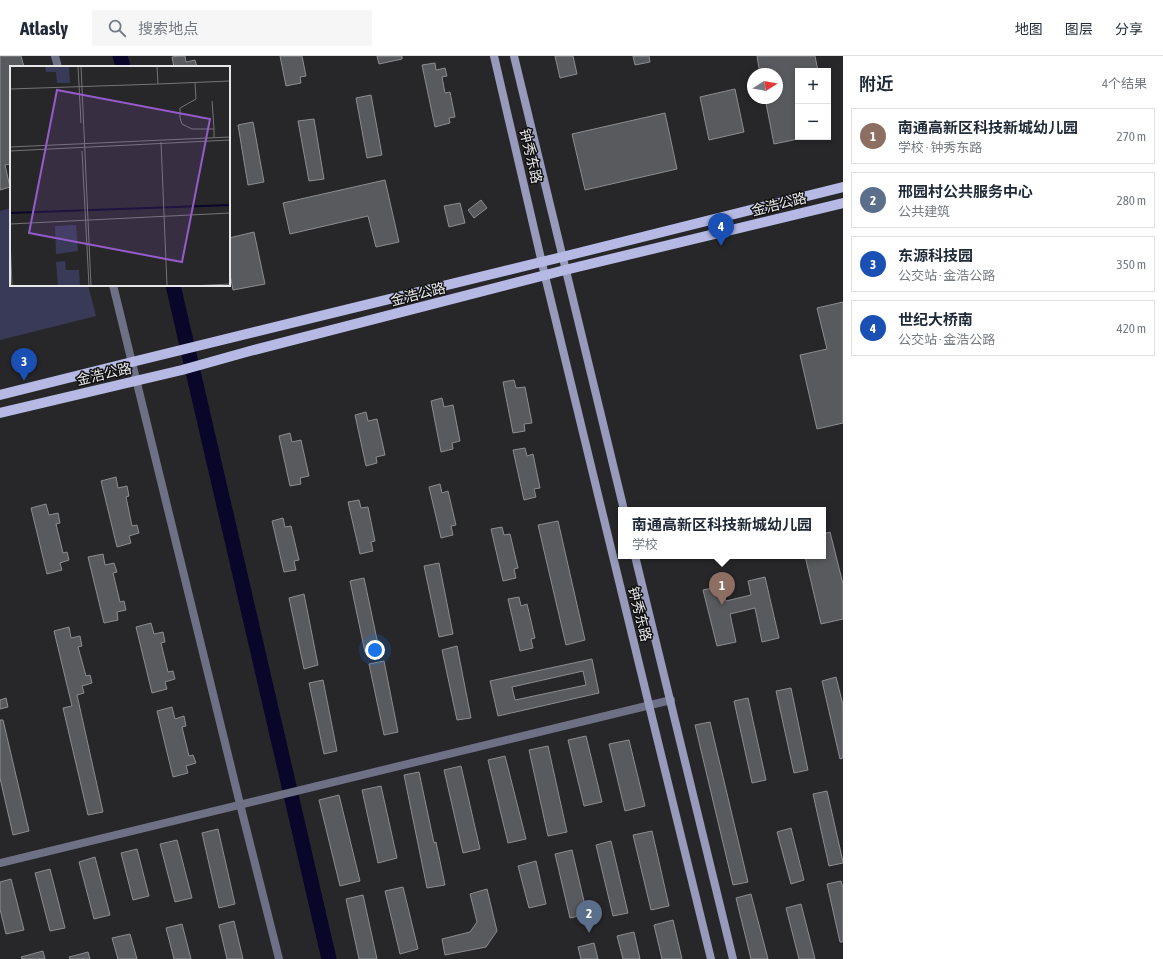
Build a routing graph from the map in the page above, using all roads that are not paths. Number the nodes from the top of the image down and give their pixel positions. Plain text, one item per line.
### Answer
1 (55, 56) edge
2 (494, 56) edge
3 (514, 56) edge
4 (58, 66) edge
5 (843, 187) edge
6 (843, 203) edge
7 (562, 258) junction
8 (542, 262) junction
9 (566, 270) junction
10 (545, 276) junction
11 (113, 286) edge
12 (132, 362) junction
13 (137, 380) junction
14 (0, 395) edge
15 (0, 413) edge
16 (623, 507) edge
17 (636, 559) edge
18 (670, 700) junction
19 (649, 705) junction
20 (240, 804) junction
21 (0, 863) edge
22 (279, 959) edge
23 (711, 959) edge
24 (733, 959) edge

1 - 4 street
2 - 8 main road, 钟秀东路
3 - 7 main road, 钟秀东路
5 - 7 main road
6 - 9 main road, 金浩公路
7 - 8 main road
7 - 9 main road, 钟秀东路
8 - 10 main road, 钟秀东路
8 - 12 main road
9 - 10 main road, 金浩公路
9 - 16 main road
10 - 13 main road, 金浩公路
10 - 19 main road, 钟秀东路
11 - 12 street
12 - 13 street
12 - 14 main road
13 - 15 main road, 金浩公路
13 - 20 street
17 - 18 main road, 钟秀东路
18 - 19 street
18 - 24 main road, 钟秀东路
19 - 20 street
19 - 23 main road, 钟秀东路
20 - 21 street
20 - 22 street

